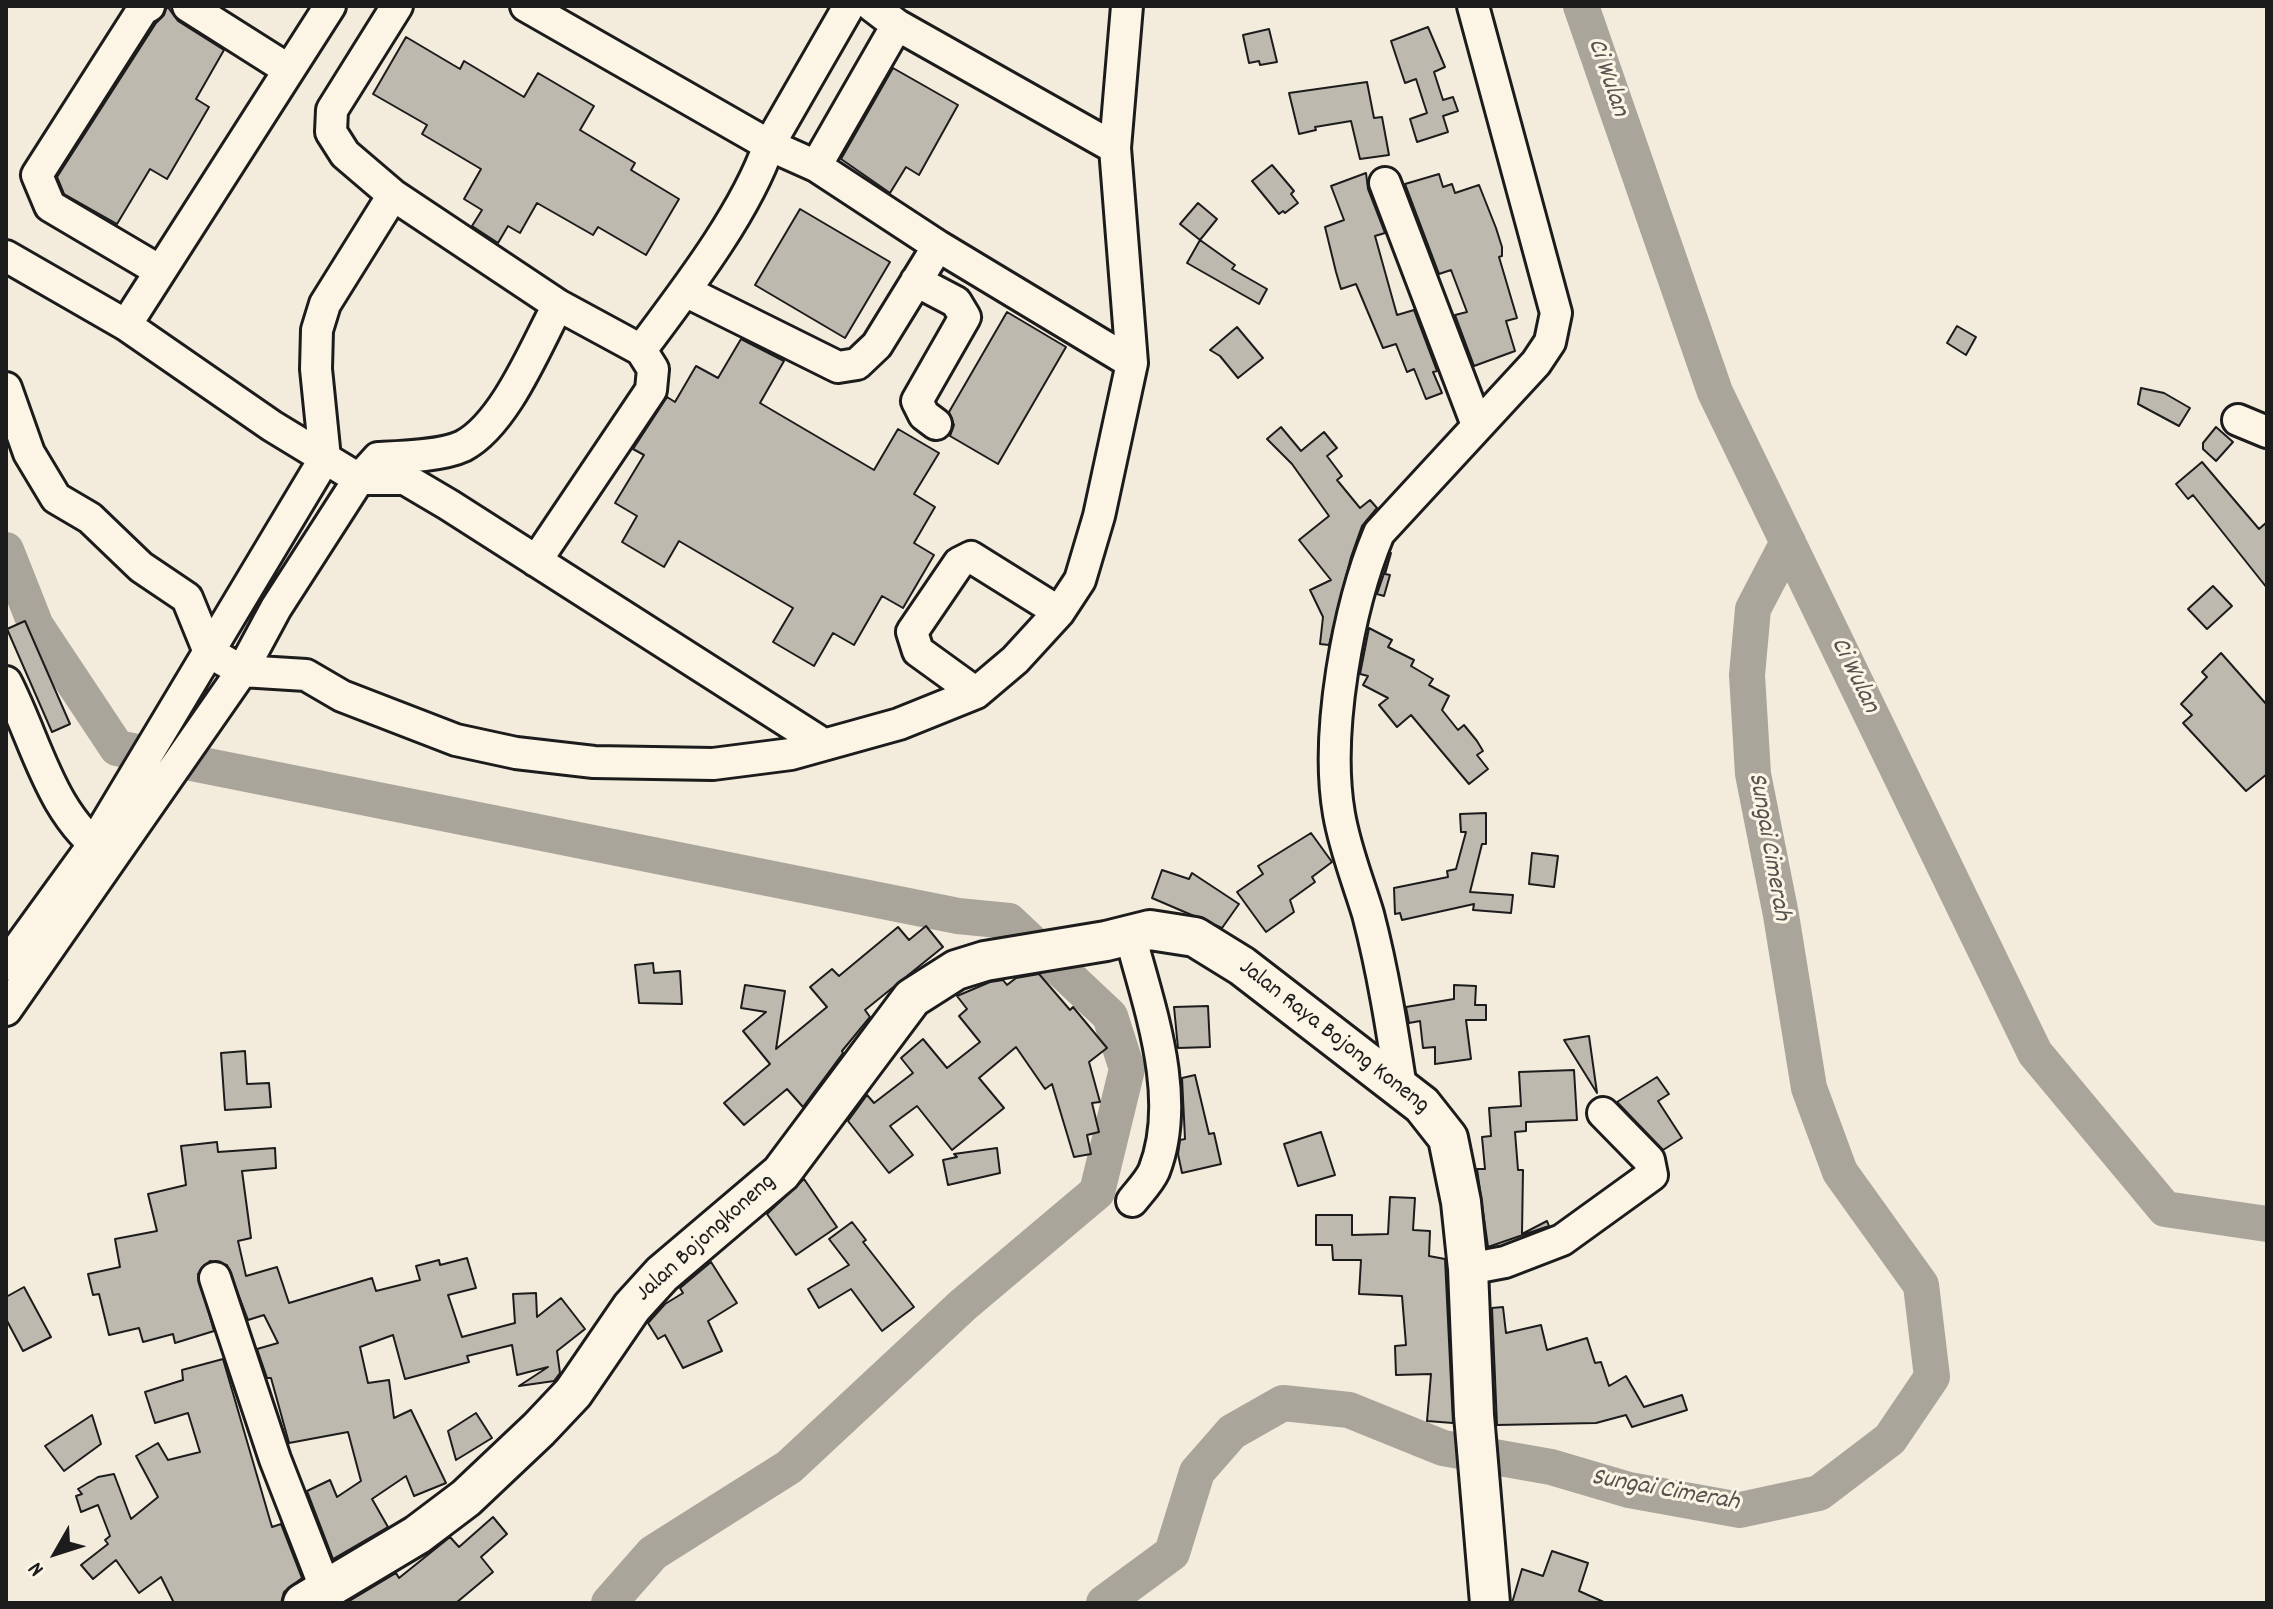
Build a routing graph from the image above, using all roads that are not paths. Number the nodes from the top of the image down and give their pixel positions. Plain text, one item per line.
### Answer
1 (149, 6) edge
2 (188, 6) edge
3 (330, 6) edge
4 (397, 6) edge
5 (526, 6) edge
6 (849, 6) edge
7 (872, 6) edge
8 (1127, 6) edge
9 (1473, 6) edge
10 (897, 25) junction
11 (289, 70) junction
12 (769, 145) junction
13 (1115, 148) junction
14 (816, 166) junction
15 (1385, 183) dead end
16 (393, 195) junction
17 (938, 246) junction
18 (6, 256) edge
19 (160, 271) junction
20 (916, 281) junction
21 (685, 291) junction
22 (558, 305) junction
23 (126, 325) junction
24 (641, 350) junction
25 (1132, 363) junction
26 (6, 388) edge
27 (2238, 420) dead end
28 (936, 424) dead end
29 (1477, 425) junction
30 (2267, 432) edge
31 (325, 458) junction
32 (359, 479) junction
33 (536, 561) junction
34 (1059, 612) junction
35 (209, 652) junction
36 (242, 671) junction
37 (6, 682) edge
38 (976, 693) junction
39 (823, 744) junction
40 (146, 782) junction
41 (103, 852) junction
42 (1118, 938) junction
43 (1037, 954) joint
44 (6, 965) edge
45 (6, 1010) edge
46 (1401, 1088) junction
47 (1603, 1113) dead end
48 (1132, 1201) dead end
49 (1468, 1269) junction
50 (215, 1278) dead end
51 (314, 1597) edge
52 (1490, 1603) edge

1 - 19 street
2 - 11 street
3 - 11 street
4 - 16 street
5 - 12 street
6 - 12 street
7 - 10 street
8 - 13 street
9 - 29 street
10 - 13 street
10 - 14 street
11 - 19 street
12 - 14 street
12 - 21 street
13 - 25 street
14 - 17 street
15 - 29 street
16 - 22 street
16 - 31 street
17 - 20 street
17 - 25 street
18 - 23 street
19 - 23 street
20 - 21 street
20 - 28 street
21 - 24 street
22 - 24 street
22 - 32 street
23 - 31 street
24 - 33 street
25 - 34 street
26 - 35 street
27 - 30 street
29 - 46 street
31 - 32 street
31 - 35 street
32 - 33 street
32 - 36 street
33 - 39 street
34 - 38 street
34 - 38 street
35 - 36 street
35 - 40 street
36 - 39 street
36 - 40 street
37 - 41 street
38 - 39 street
40 - 41 street
41 - 44 street
41 - 45 street
42 - 43 main road, Jalan Raya Bojong Koneng
42 - 46 main road, Jalan Raya Bojong Koneng
42 - 48 street
43 - 51 main road, Jalan Bojongkoneng
46 - 49 main road, Jalan Raya Bojong Koneng
47 - 49 street
49 - 52 main road, Jalan Raya Bojong Koneng
50 - 51 street

